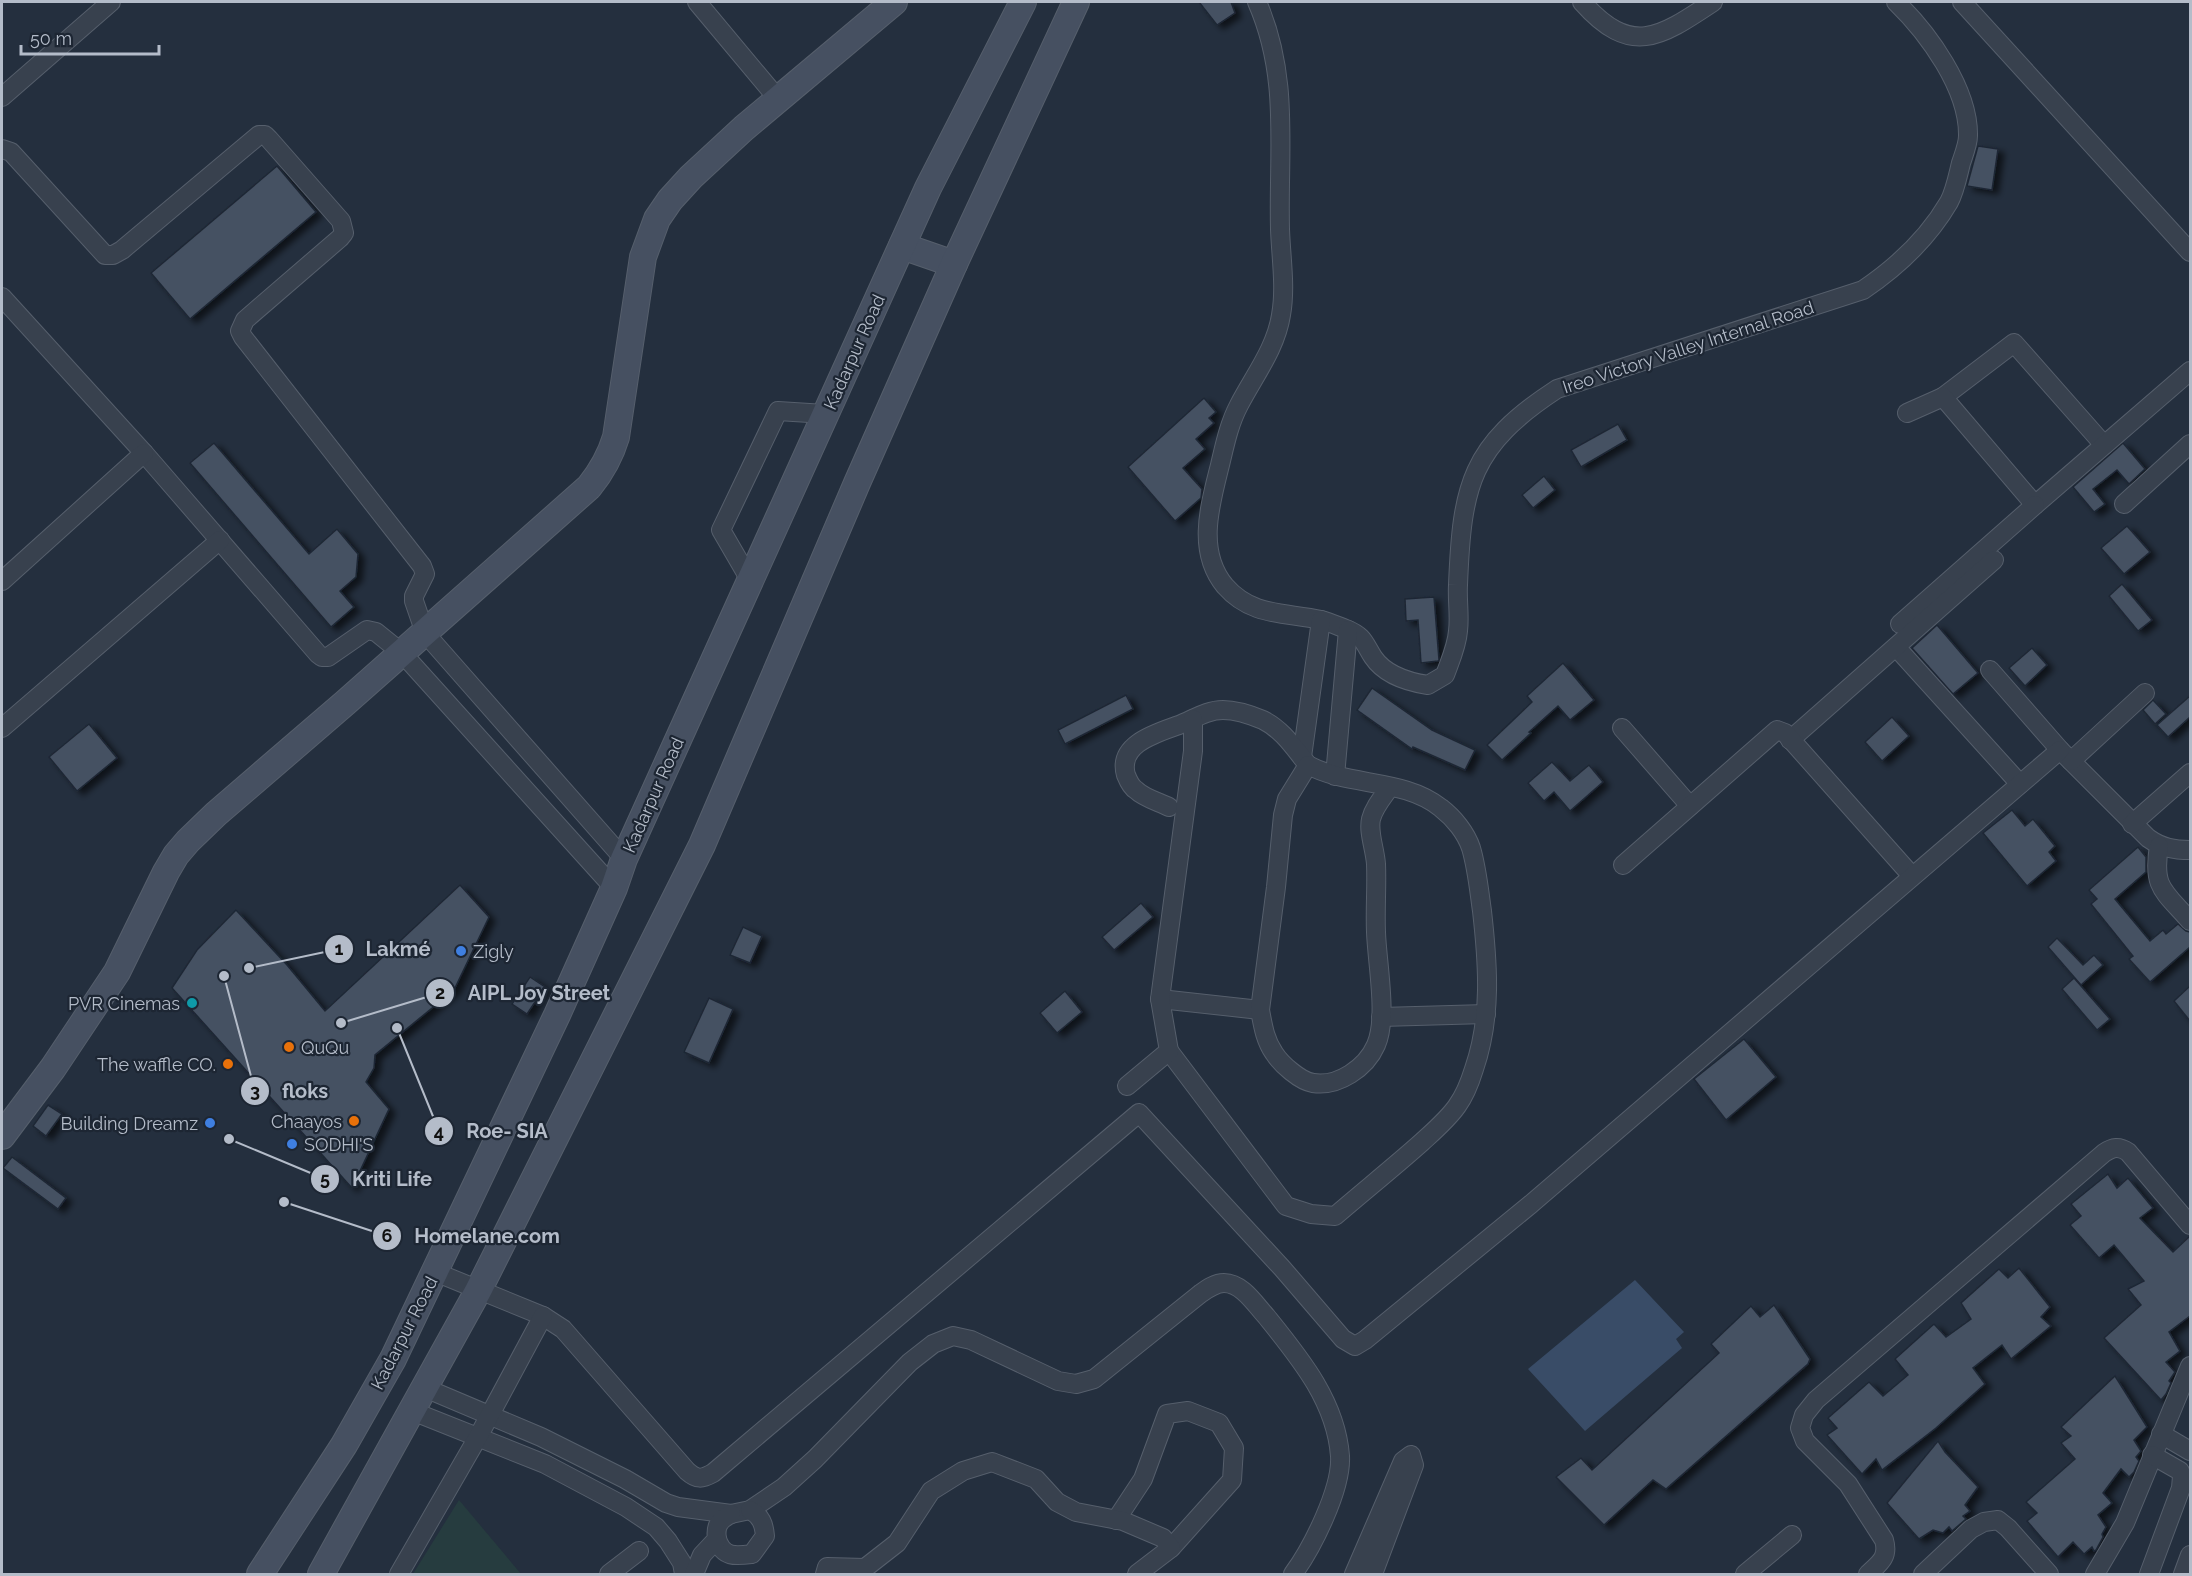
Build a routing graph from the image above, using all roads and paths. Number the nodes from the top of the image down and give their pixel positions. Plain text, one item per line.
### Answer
1 (111, 2) edge
2 (697, 2) edge
3 (894, 2) edge
4 (1023, 2) edge
5 (1076, 2) edge
6 (1257, 2) edge
7 (1582, 2) edge
8 (1713, 2) edge
9 (1896, 2) edge
10 (1962, 2) edge
11 (2, 97) edge
12 (778, 99) junction
13 (2, 149) edge
14 (902, 246) junction
15 (2190, 252) edge
16 (954, 264) junction
17 (2, 297) edge
18 (2190, 371) edge
19 (1943, 397) junction
20 (1906, 413) dead end
21 (825, 414) junction
22 (2190, 444) edge
23 (2104, 445) junction
24 (144, 453) junction
25 (2124, 504) dead end
26 (2035, 506) junction
27 (220, 540) junction
28 (1994, 561) dead end
29 (750, 580) junction
30 (2, 581) edge
31 (1321, 620) junction
32 (1900, 624) dead end
33 (1348, 630) junction
34 (425, 633) junction
35 (1896, 647) junction
36 (402, 653) junction
37 (1989, 670) dead end
38 (2145, 693) dead end
39 (1193, 719) junction
40 (503, 724) junction
41 (2, 728) edge
42 (1622, 728) dead end
43 (1790, 740) junction
44 (483, 743) junction
45 (2065, 755) junction
46 (1305, 761) junction
47 (2190, 773) edge
48 (1335, 776) junction
49 (2020, 784) junction
50 (1390, 787) junction
51 (570, 799) junction
52 (1690, 806) junction
53 (1169, 807) dead end
54 (550, 818) junction
55 (2132, 824) junction
56 (2159, 846) junction
57 (2190, 850) edge
58 (624, 859) junction
59 (1623, 865) dead end
60 (1912, 876) junction
61 (614, 888) junction
62 (2190, 921) edge
63 (1160, 999) junction
64 (1260, 1010) junction
65 (1486, 1014) junction
66 (1381, 1017) junction
67 (1169, 1051) junction
68 (1127, 1086) dead end
69 (2, 1136) edge
70 (2190, 1225) edge
71 (435, 1272) junction
72 (478, 1291) junction
73 (543, 1316) junction
74 (2190, 1366) edge
75 (425, 1388) junction
76 (412, 1411) junction
77 (488, 1415) junction
78 (2161, 1434) junction
79 (478, 1437) junction
80 (541, 1437) junction
81 (2190, 1451) edge
82 (2152, 1455) junction
83 (531, 1458) junction
84 (598, 1465) junction
85 (587, 1486) junction
86 (750, 1510) junction
87 (731, 1514) junction
88 (1116, 1520) junction
89 (1792, 1535) dead end
90 (717, 1539) junction
91 (1171, 1548) junction
92 (639, 1551) dead end
93 (2190, 1555) edge
94 (260, 1575) edge
95 (321, 1575) edge
96 (399, 1575) edge
97 (609, 1575) edge
98 (684, 1575) edge
99 (694, 1575) edge
100 (825, 1575) edge
101 (1137, 1575) edge
102 (1293, 1575) edge
103 (1354, 1575) edge
104 (1373, 1575) edge
105 (1745, 1575) edge
106 (1868, 1575) edge
107 (1923, 1575) edge
108 (2049, 1575) edge
109 (2095, 1575) edge
110 (2149, 1575) edge
111 (2182, 1575) edge

1 - 11 street
2 - 12 street
3 - 12 street
4 - 14 street, Kadarpur Road
5 - 16 street
6 - 31 street, Ireo Victory Valley Internal Road
7 - 8 street
9 - 33 street, Ireo Victory Valley Internal Road
10 - 15 street
12 - 34 street
13 - 34 street
14 - 16 street
14 - 21 street, Kadarpur Road
16 - 72 street
17 - 24 street
18 - 23 street
19 - 20 street
19 - 23 street
19 - 26 street
21 - 29 street, Kadarpur Road
21 - 29 street
22 - 25 street
23 - 26 street
24 - 27 street
24 - 30 street
26 - 32 street
27 - 36 street
27 - 41 street
28 - 35 street
29 - 58 street, Kadarpur Road
31 - 33 street, Ireo Victory Valley Internal Road
31 - 46 street
33 - 48 street
34 - 36 street
34 - 40 street
35 - 43 street
35 - 49 street
36 - 44 street
36 - 69 street
37 - 45 street
38 - 45 street
39 - 46 street
39 - 53 street
39 - 63 street
40 - 44 street
40 - 51 street
42 - 52 street
43 - 52 street
43 - 60 street
44 - 54 street
45 - 49 street
45 - 55 street
46 - 48 street
46 - 64 street
47 - 55 street
48 - 50 street
49 - 60 street
50 - 65 street
50 - 66 street
51 - 54 street
51 - 58 street
52 - 59 street
54 - 61 street
55 - 56 street
56 - 57 street
56 - 62 street
58 - 61 street, Kadarpur Road
60 - 73 street
61 - 71 street, Kadarpur Road
63 - 64 street
63 - 67 street
64 - 66 street
65 - 66 street
65 - 67 street
67 - 68 street
70 - 106 street
71 - 72 street
71 - 94 street, Kadarpur Road
72 - 73 street
72 - 75 street
73 - 77 street
74 - 78 street
75 - 76 street
75 - 77 street
76 - 79 street
76 - 95 street
77 - 79 street
77 - 80 street
78 - 81 street
78 - 82 street
79 - 83 street
79 - 96 street
80 - 83 street
80 - 84 street
82 - 109 street
82 - 110 street
83 - 85 street
84 - 85 street
84 - 87 street
85 - 98 street
86 - 87 street
86 - 90 street
86 - 102 street
87 - 90 street
88 - 91 street
88 - 91 street
88 - 100 street
89 - 105 street
90 - 99 street
91 - 101 street
92 - 97 street
93 - 111 street
103 - 104 street
107 - 108 street

